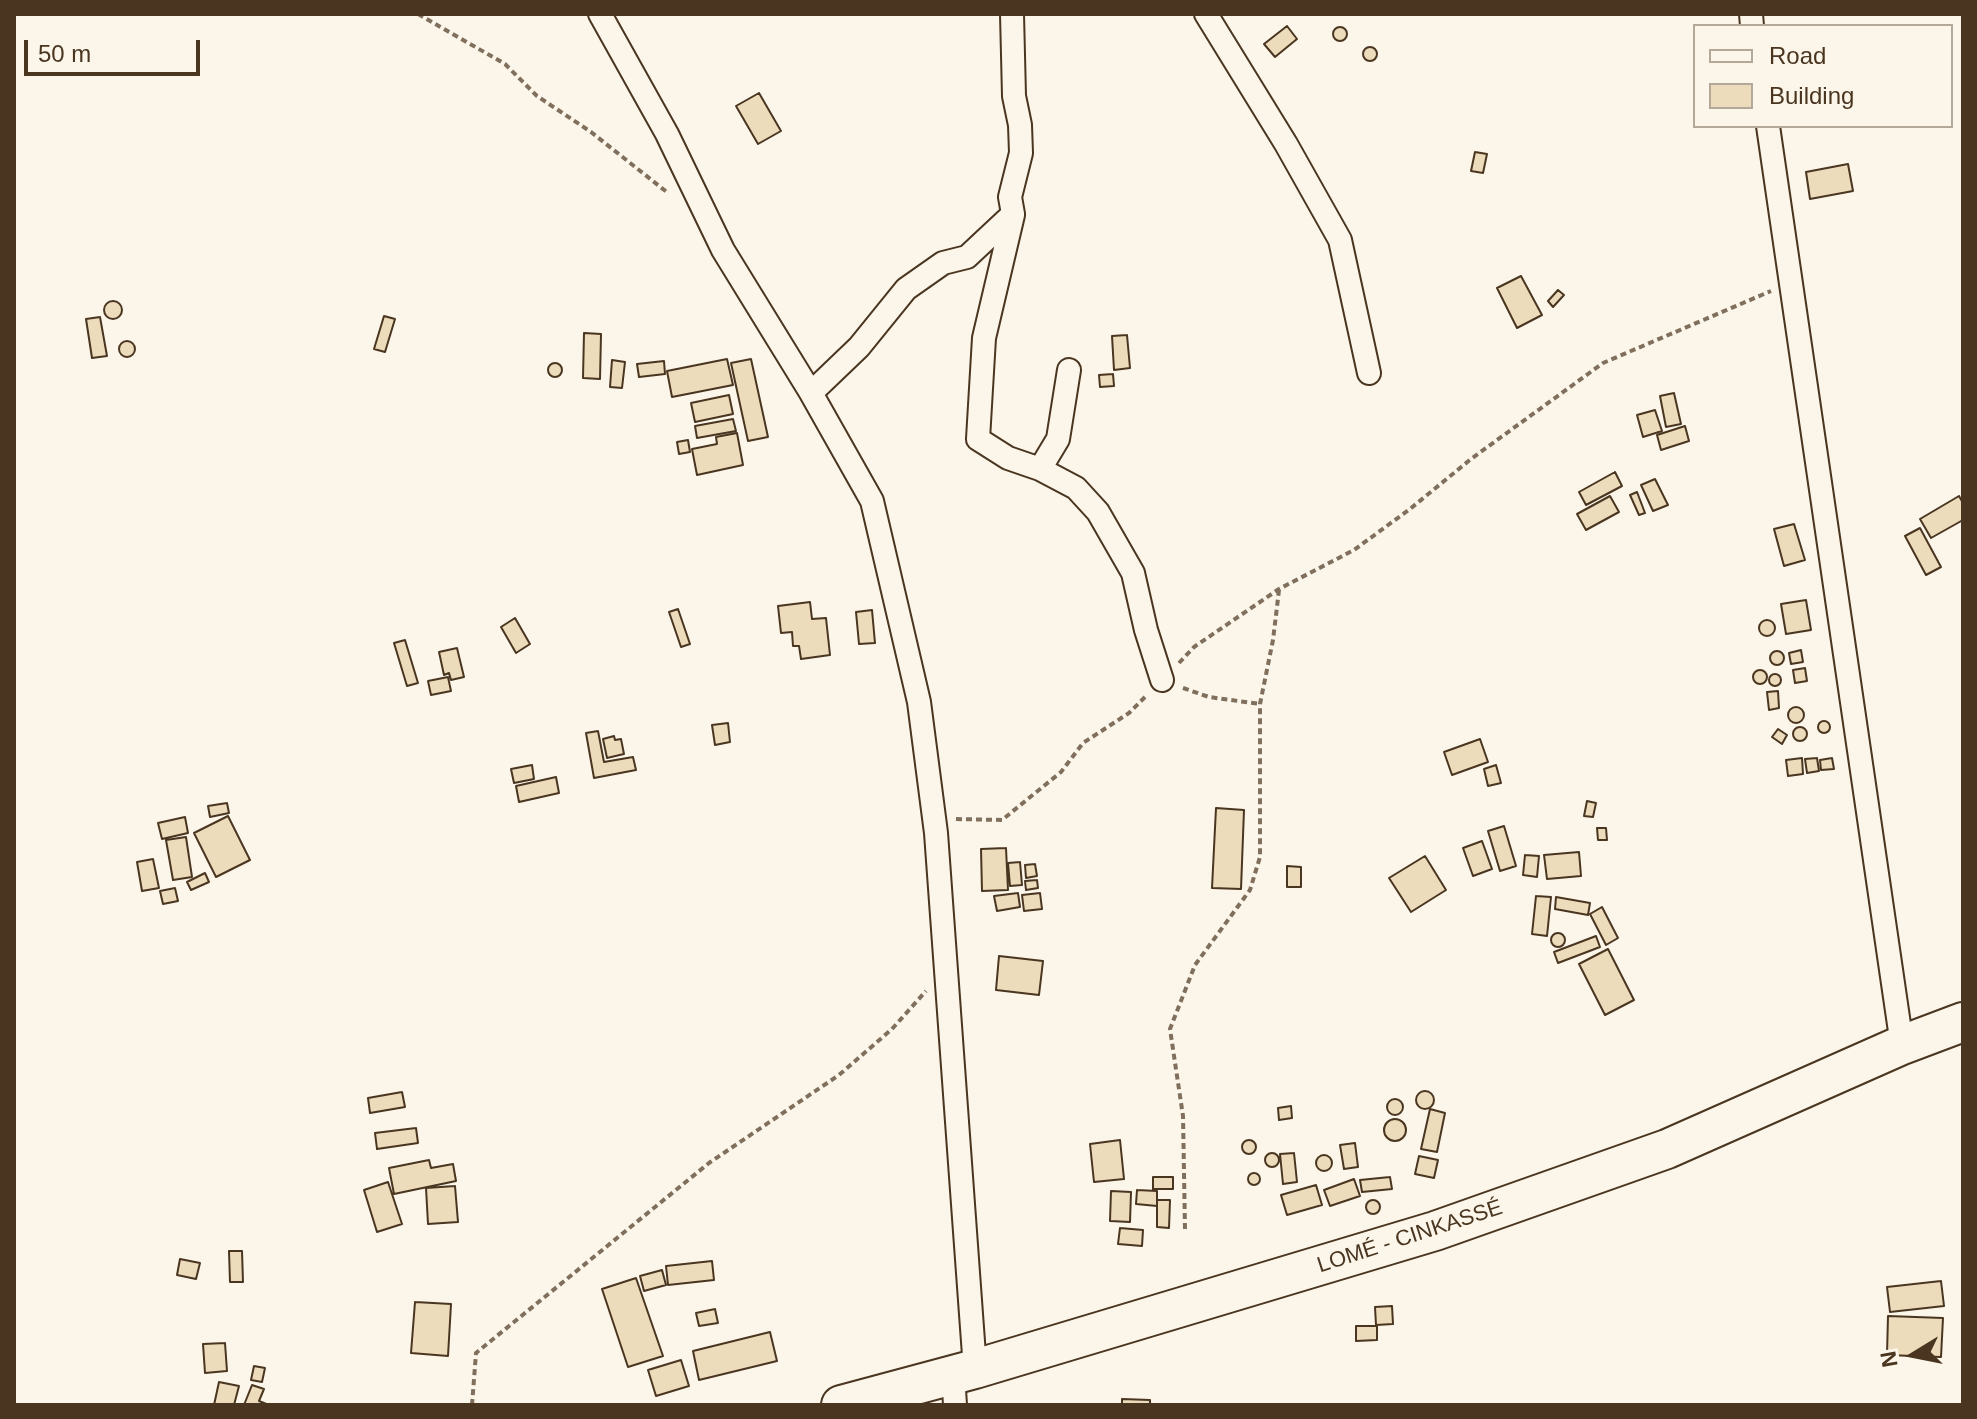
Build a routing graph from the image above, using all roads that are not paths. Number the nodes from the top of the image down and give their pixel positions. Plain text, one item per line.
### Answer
1 (600, 14) edge
2 (1012, 14) edge
3 (1206, 14) edge
4 (1768, 128) edge
5 (1013, 214) junction
6 (1069, 370) dead end
7 (1369, 373) dead end
8 (811, 393) junction
9 (1040, 469) junction
10 (1162, 680) road end
11 (1963, 1022) edge
12 (1902, 1045) junction
13 (961, 1383) edge
14 (841, 1405) edge

1 - 8 street
2 - 5 street
3 - 7 street
4 - 12 street
5 - 8 street
5 - 9 street
6 - 9 street
8 - 13 street
9 - 10 street
11 - 12 highway, LOMÉ - CINKASSÉ
12 - 13 highway, LOMÉ - CINKASSÉ
13 - 14 highway, LOMÉ - CINKASSÉ

